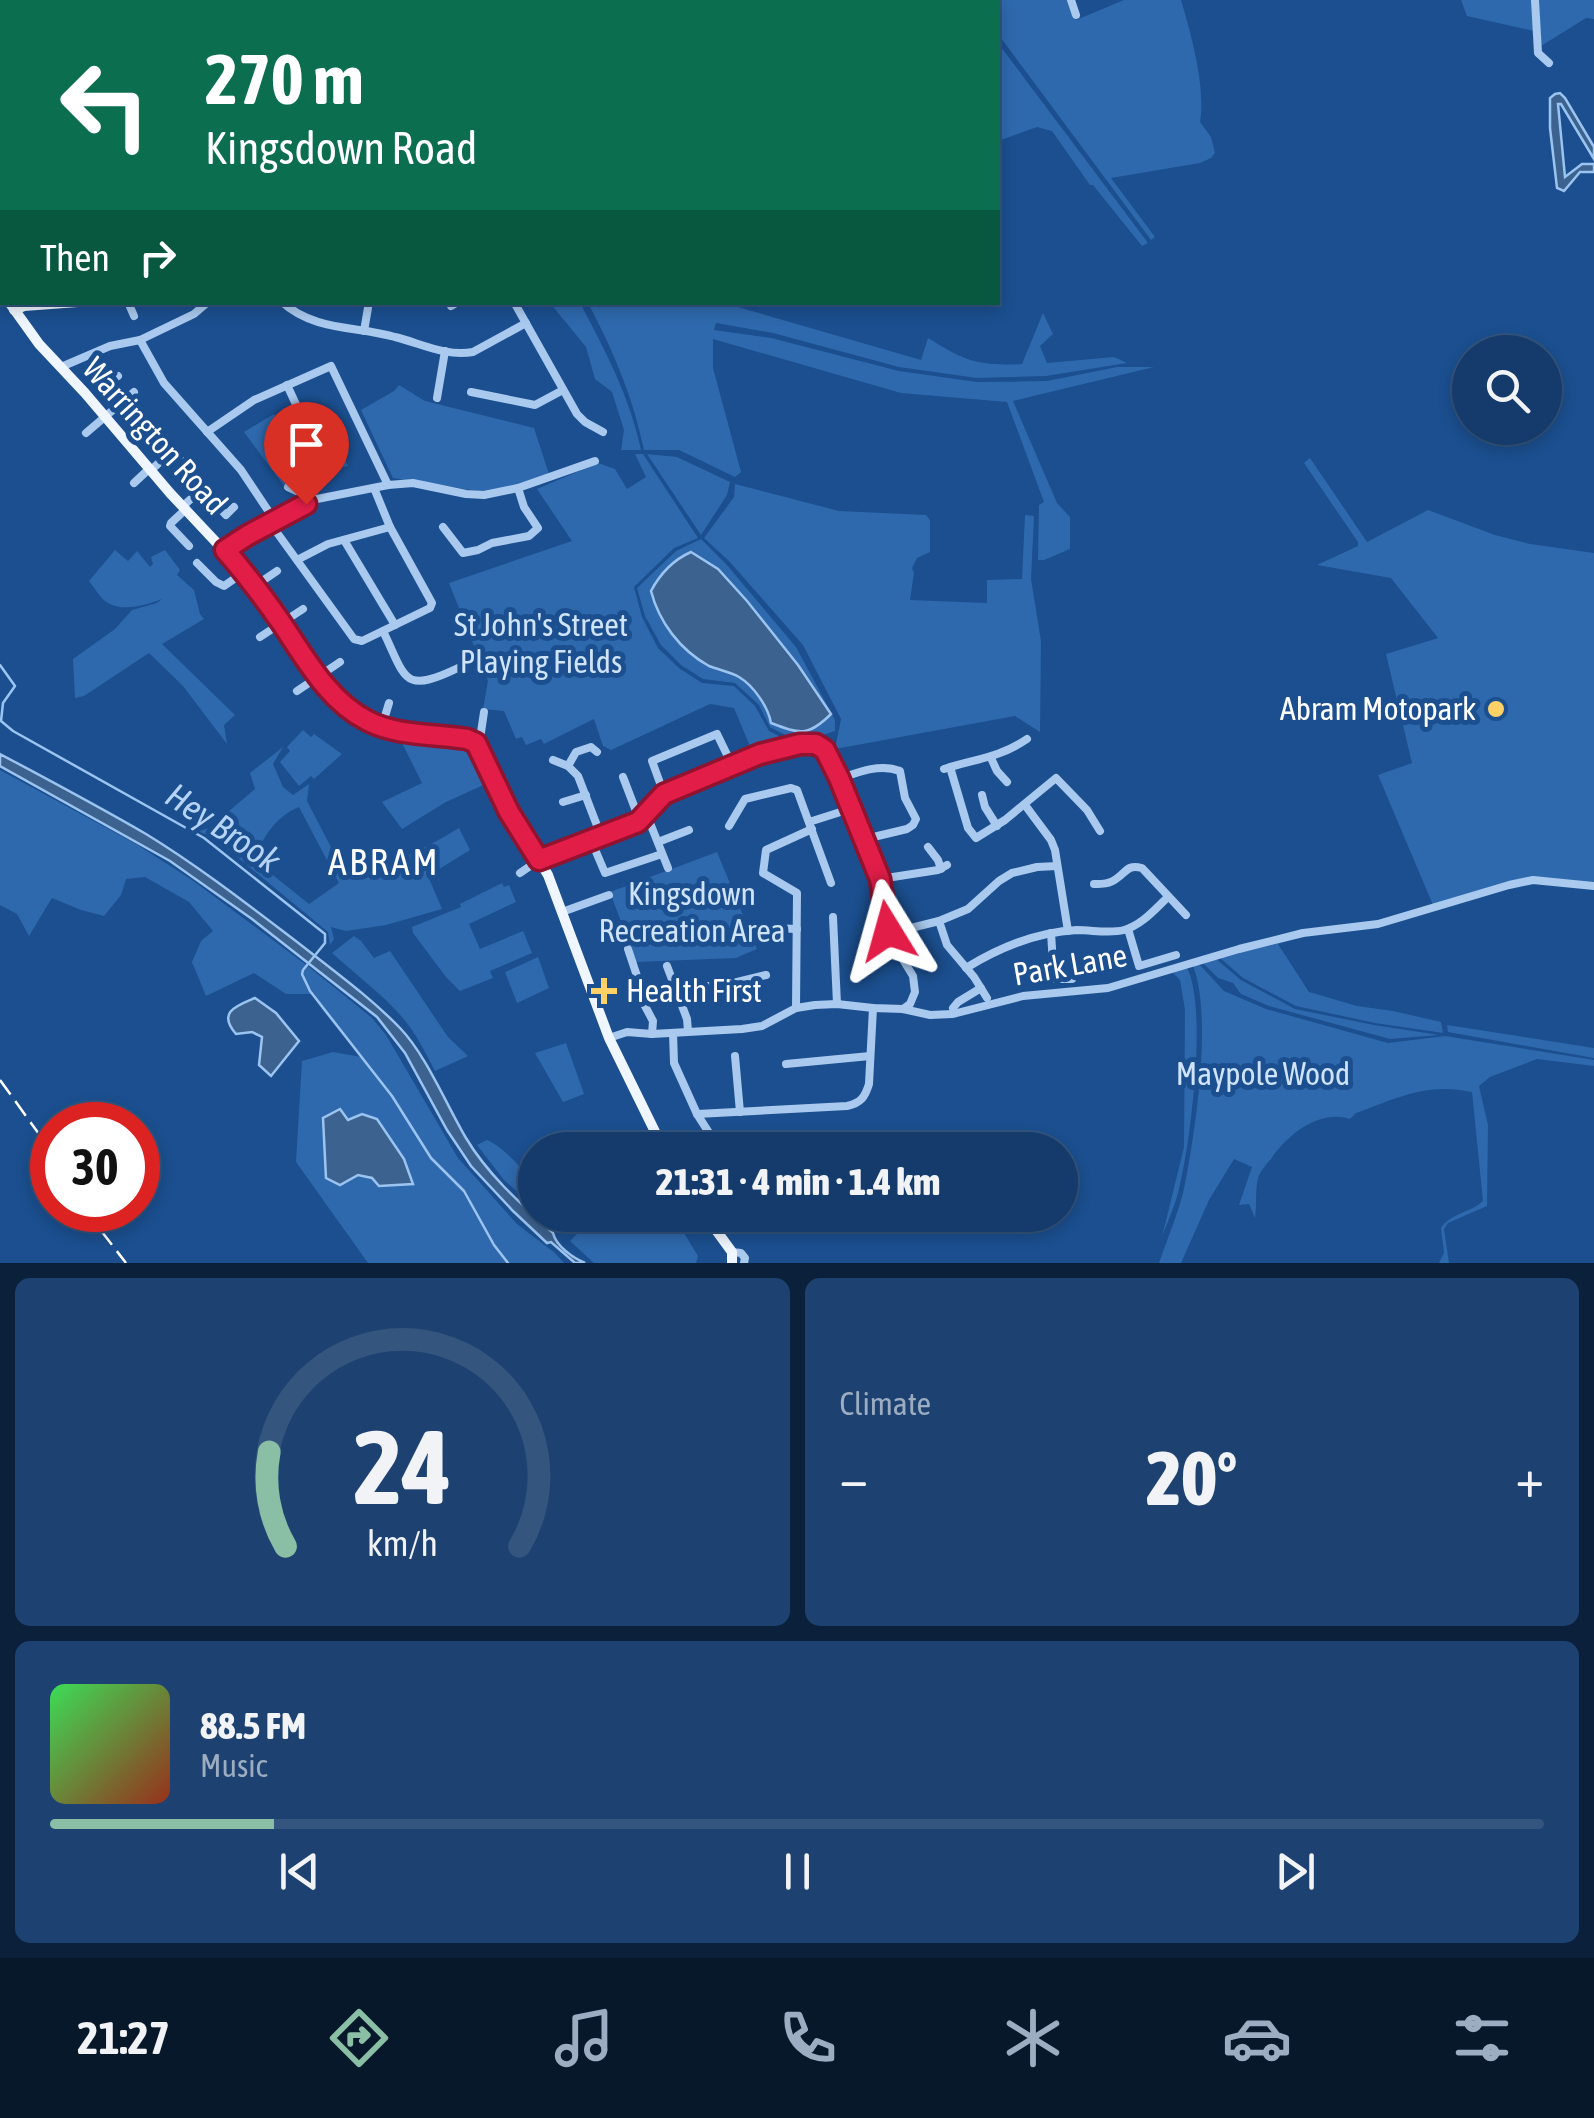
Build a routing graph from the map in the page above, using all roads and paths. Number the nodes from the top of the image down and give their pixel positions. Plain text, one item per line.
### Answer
1 (1071, 0) edge
2 (1535, 0) edge
3 (1076, 16) dead end
4 (1550, 63) dead end
5 (13, 305) edge
6 (129, 305) edge
7 (204, 305) edge
8 (286, 305) edge
9 (368, 305) edge
10 (516, 305) edge
11 (134, 316) dead end
12 (526, 323) junction
13 (364, 331) junction
14 (140, 340) junction
15 (445, 351) junction
16 (90, 354) junction
17 (61, 368) junction
18 (118, 376) dead end
19 (287, 385) junction
20 (563, 390) junction
21 (134, 392) dead end
22 (471, 392) dead end
23 (437, 398) dead end
24 (300, 413) dead end
25 (104, 416) junction
26 (86, 432) dead end
27 (207, 432) junction
28 (597, 432) dead end
29 (595, 462) dead end
30 (150, 470) junction
31 (134, 483) dead end
32 (388, 484) junction
33 (203, 487) junction
34 (288, 488) dead end
35 (374, 488) junction
36 (518, 488) junction
37 (306, 504) junction
38 (234, 507) dead end
39 (184, 508) junction
40 (272, 522) junction
41 (390, 527) junction
42 (443, 527) dead end
43 (538, 528) junction
44 (544, 538) dead end
45 (344, 540) junction
46 (188, 546) dead end
47 (225, 550) junction
48 (298, 560) junction
49 (196, 563) dead end
50 (277, 571) dead end
51 (244, 572) junction
52 (255, 586) junction
53 (303, 609) dead end
54 (282, 624) junction
55 (395, 624) junction
56 (382, 630) junction
57 (260, 637) dead end
58 (340, 662) dead end
59 (458, 668) dead end
60 (319, 678) junction
61 (297, 690) dead end
62 (389, 704) dead end
63 (484, 712) dead end
64 (382, 726) junction
65 (1027, 739) dead end
66 (477, 744) junction
67 (597, 752) dead end
68 (992, 758) junction
69 (553, 760) dead end
70 (732, 765) junction
71 (568, 766) junction
72 (623, 777) dead end
73 (839, 778) junction
74 (1008, 782) dead end
75 (664, 794) junction
76 (586, 795) junction
77 (982, 796) dead end
78 (563, 802) dead end
79 (1025, 805) junction
80 (853, 808) junction
81 (643, 818) junction
82 (811, 825) junction
83 (730, 826) dead end
84 (997, 826) junction
85 (689, 830) dead end
86 (1100, 831) dead end
87 (600, 836) junction
88 (591, 840) junction
89 (865, 840) junction
90 (658, 842) junction
91 (928, 846) dead end
92 (662, 854) junction
93 (539, 860) junction
94 (1057, 866) junction
95 (668, 868) dead end
96 (520, 873) dead end
97 (880, 879) junction
98 (831, 883) dead end
99 (1094, 884) dead end
100 (1594, 886) edge
101 (609, 895) dead end
102 (1168, 897) junction
103 (562, 912) junction
104 (1186, 915) dead end
105 (832, 916) dead end
106 (939, 920) junction
107 (772, 928) dead end
108 (796, 930) junction
109 (1128, 930) junction
110 (1068, 931) junction
111 (1051, 932) junction
112 (890, 940) junction
113 (628, 949) dead end
114 (1176, 955) dead end
115 (667, 966) dead end
116 (966, 968) junction
117 (766, 976) dead end
118 (1043, 979) dead end
119 (1054, 979) junction
120 (1072, 979) dead end
121 (981, 988) junction
122 (678, 989) junction
123 (987, 998) dead end
124 (836, 1004) junction
125 (796, 1008) junction
126 (873, 1008) junction
127 (903, 1008) junction
128 (953, 1008) dead end
129 (688, 1032) junction
130 (673, 1033) junction
131 (652, 1034) junction
132 (609, 1038) junction
133 (735, 1056) dead end
134 (870, 1056) junction
135 (786, 1064) dead end
136 (740, 1112) junction
137 (697, 1114) junction
138 (655, 1132) edge
139 (708, 1132) edge
140 (716, 1232) edge
141 (732, 1258) edge
142 (744, 1263) edge

1 - 3 street
2 - 4 street
5 - 17 main road, Warrington Road
6 - 11 street
7 - 14 street
8 - 13 street
9 - 13 street
10 - 12 street
12 - 15 street
12 - 20 street
13 - 15 street
14 - 16 street
14 - 27 street
15 - 23 street
16 - 17 street
16 - 18 street
17 - 25 main road, Warrington Road
19 - 24 street
19 - 27 street
19 - 32 street
20 - 22 street
20 - 28 street
21 - 25 street
25 - 26 street
25 - 30 main road, Warrington Road
27 - 40 street
29 - 36 street
30 - 31 street
30 - 33 street
30 - 39 main road, Warrington Road
32 - 35 street
32 - 36 street
33 - 38 street
33 - 39 street
34 - 37 street
35 - 37 street
35 - 41 street
36 - 43 street
37 - 40 street
39 - 46 street
39 - 47 main road, Warrington Road
40 - 47 street
40 - 48 street
41 - 45 street
41 - 55 street
42 - 43 street
43 - 44 street
45 - 48 street
45 - 55 street
47 - 51 main road, Warrington Road
48 - 56 street
49 - 51 street
50 - 52 street
51 - 52 main road, Warrington Road
52 - 54 main road, Warrington Road
53 - 54 street
54 - 57 street
54 - 60 main road, Warrington Road
55 - 56 street
56 - 59 street
58 - 60 street
60 - 61 street
60 - 64 main road, Warrington Road
62 - 64 street
63 - 66 street
64 - 66 main road, Warrington Road
65 - 68 street
66 - 93 main road
67 - 71 street
68 - 74 street
68 - 84 street
69 - 71 street
70 - 73 street
70 - 75 street
70 - 75 street
71 - 76 street
72 - 81 street
73 - 80 street
73 - 89 street
75 - 81 street
76 - 78 street
76 - 87 street
77 - 84 street
79 - 84 street
79 - 86 street
79 - 94 street
80 - 82 street
80 - 89 street
81 - 87 street
81 - 90 street
82 - 83 street
82 - 98 street
82 - 108 street
85 - 90 street
87 - 88 street
88 - 92 street
88 - 93 street
89 - 97 street
90 - 92 street
91 - 97 street
92 - 95 street
93 - 96 street
93 - 103 main road
94 - 106 street
94 - 110 street
97 - 112 street
99 - 102 street
100 - 127 street, Park Lane
101 - 103 street
102 - 104 street
102 - 109 street
103 - 132 main road
105 - 124 street
106 - 112 street
106 - 116 street
107 - 108 street
108 - 125 street
109 - 110 street
109 - 114 street
110 - 111 street
111 - 116 street
111 - 119 street
112 - 127 street
113 - 131 street
115 - 122 street
116 - 121 street
117 - 122 street
118 - 119 street
119 - 120 street
121 - 123 street
121 - 128 street
122 - 129 street
124 - 125 street, Park Lane
124 - 126 street, Park Lane
125 - 129 street, Park Lane
126 - 127 street, Park Lane
126 - 134 street
129 - 130 street, Park Lane
130 - 131 street, Park Lane
130 - 137 street
131 - 132 street, Park Lane
132 - 138 main road
133 - 136 street
134 - 135 street
134 - 136 street
136 - 137 street
137 - 139 street
140 - 141 main road
141 - 142 street

